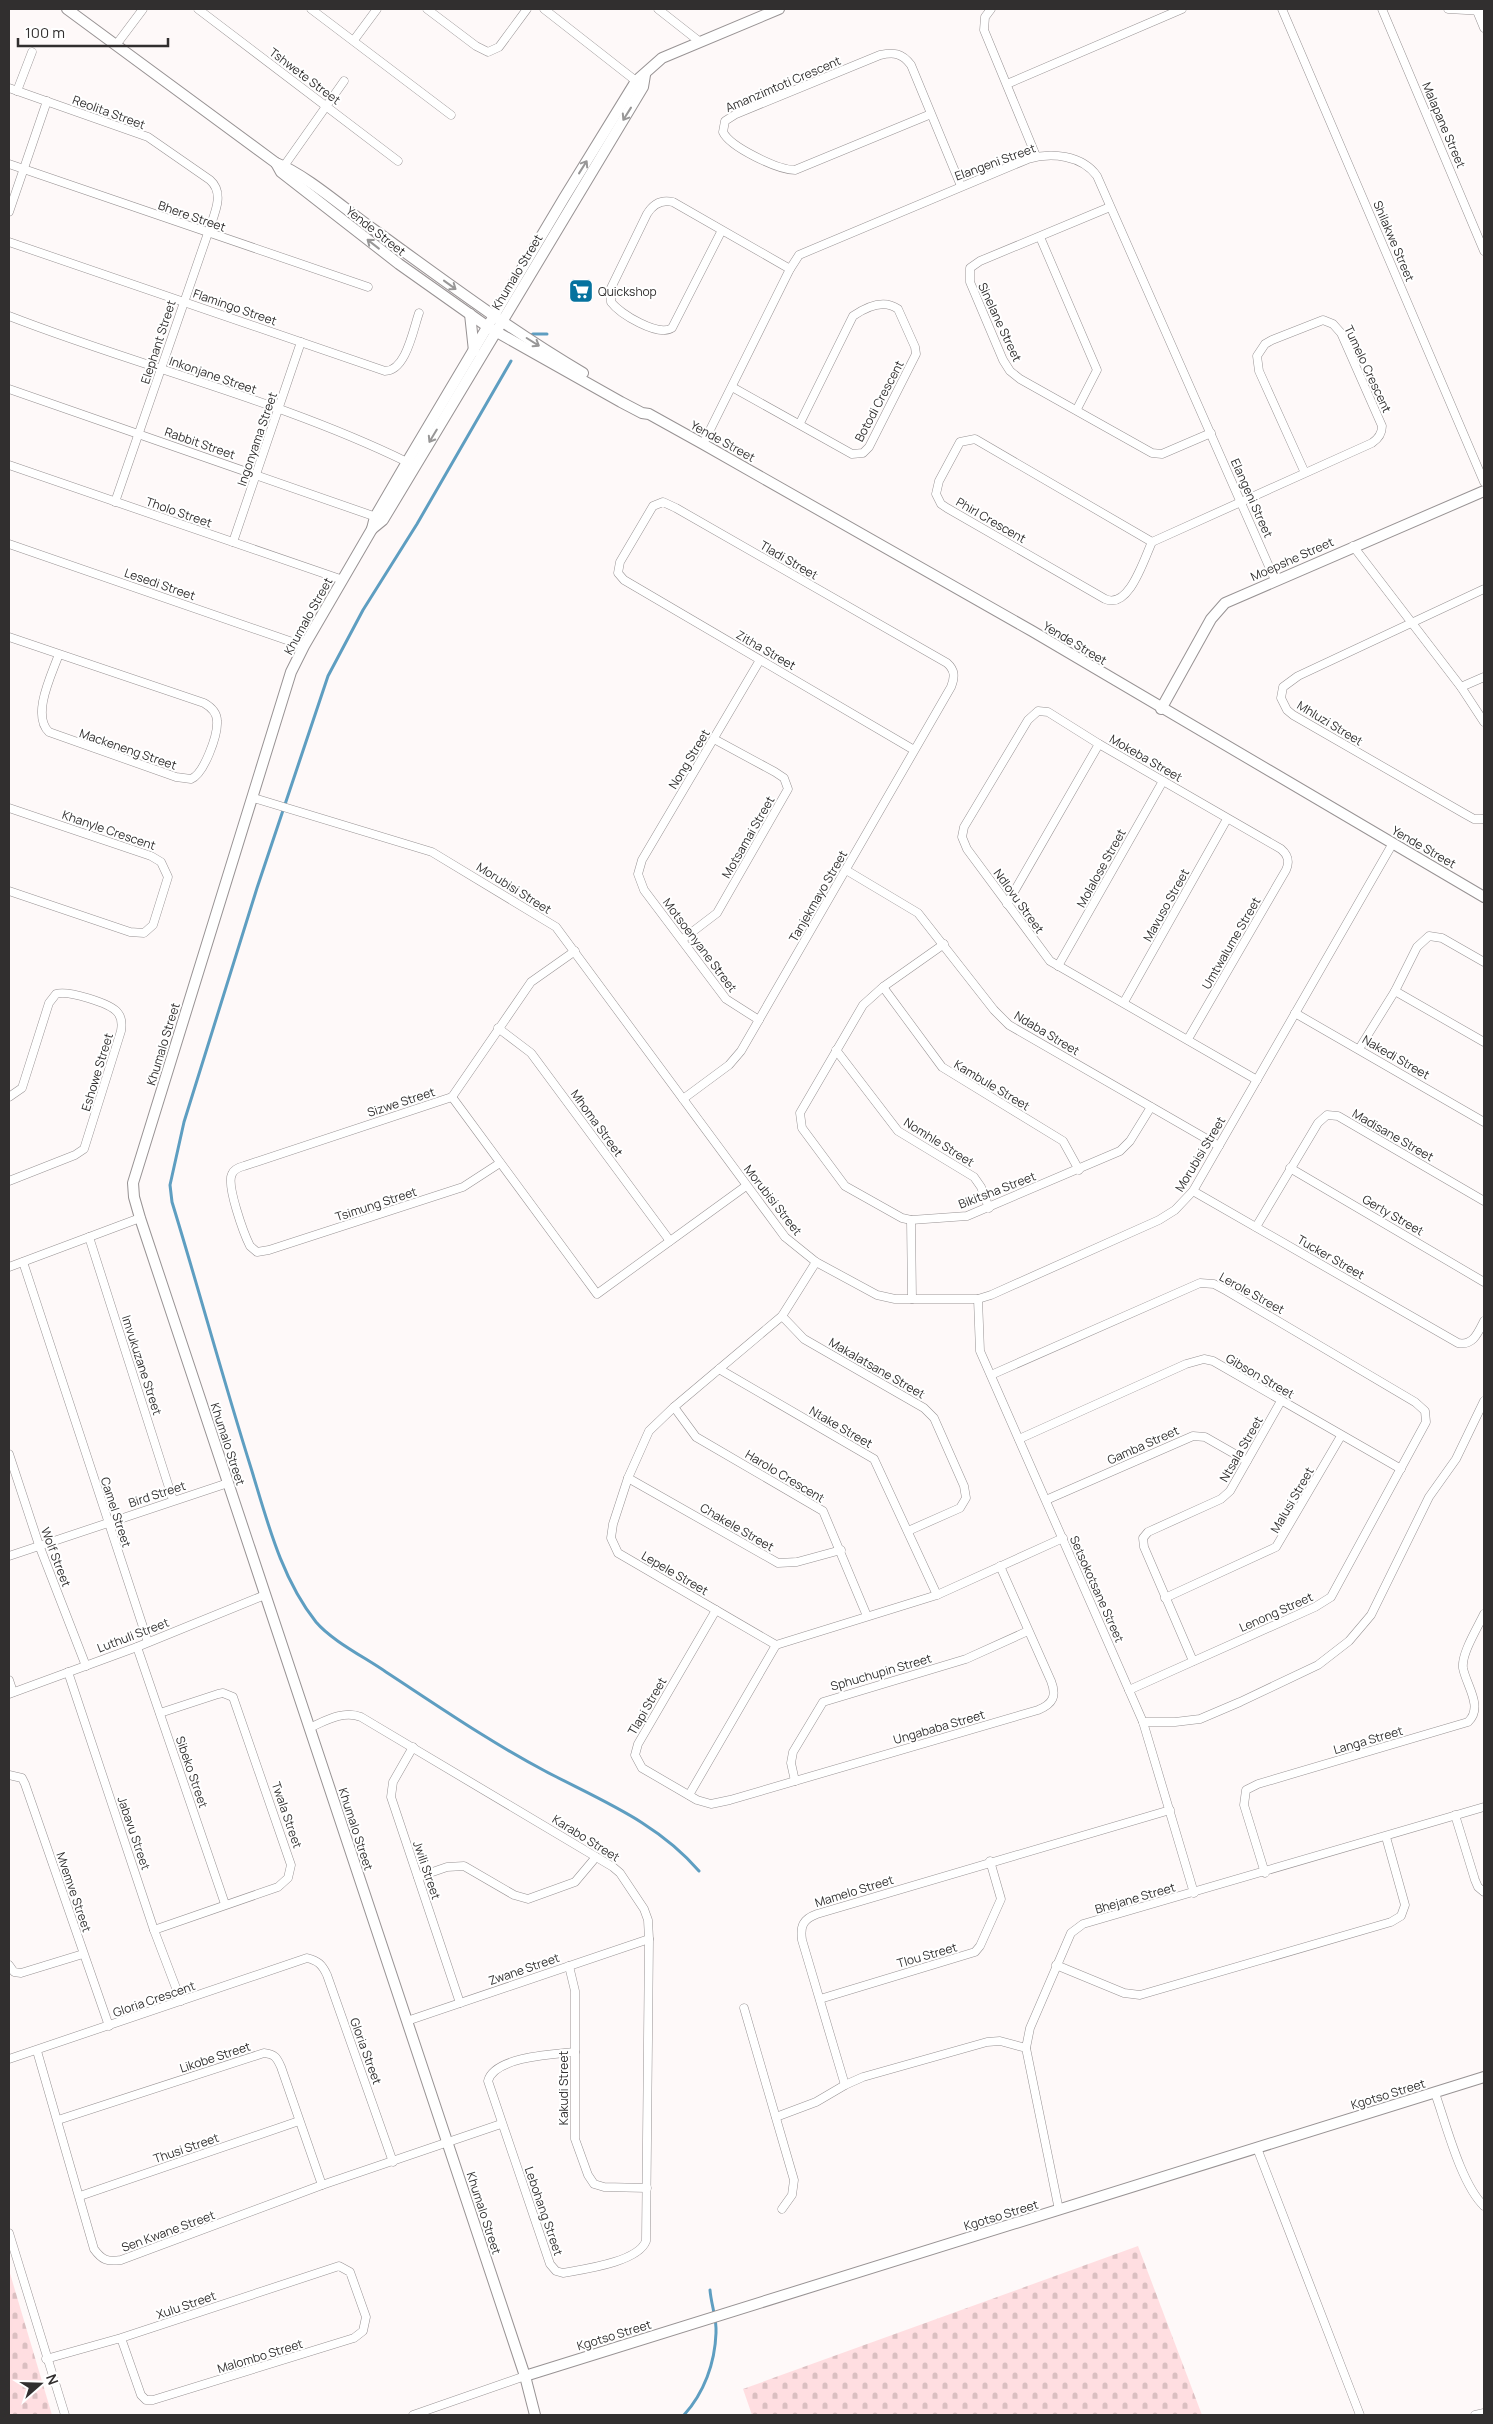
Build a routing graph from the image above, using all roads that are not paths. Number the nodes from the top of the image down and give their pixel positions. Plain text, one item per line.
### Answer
1 (67, 9) edge
2 (143, 9) edge
3 (198, 9) edge
4 (312, 9) edge
5 (377, 9) edge
6 (427, 9) edge
7 (527, 9) edge
8 (544, 9) edge
9 (658, 9) edge
10 (991, 9) edge
11 (1182, 9) edge
12 (1282, 9) edge
13 (1382, 9) edge
14 (1448, 9) edge
15 (773, 10) edge
16 (1480, 11) edge
17 (1484, 28) edge
18 (354, 40) junction
19 (700, 42) junction
20 (116, 45) junction
21 (32, 52) dead end
22 (641, 78) junction
23 (344, 81) dead end
24 (1007, 84) junction
25 (9, 88) edge
26 (17, 91) junction
27 (47, 101) junction
28 (326, 106) junction
29 (931, 114) junction
30 (451, 115) dead end
31 (1036, 156) junction
32 (398, 161) dead end
33 (9, 164) edge
34 (280, 165) junction
35 (24, 169) junction
36 (961, 186) junction
37 (218, 189) joint
38 (1110, 206) junction
39 (9, 212) edge
40 (722, 230) junction
41 (208, 233) junction
42 (1040, 237) junction
43 (9, 242) edge
44 (549, 243) junction
45 (534, 250) junction
46 (1484, 251) edge
47 (790, 269) junction
48 (368, 286) dead end
49 (183, 301) junction
50 (419, 313) dead end
51 (470, 314) junction
52 (9, 316) edge
53 (495, 324) junction
54 (301, 342) junction
55 (474, 352) junction
56 (162, 369) junction
57 (732, 387) junction
58 (9, 389) edge
59 (1077, 409) junction
60 (279, 410) junction
61 (800, 423) junction
62 (138, 433) junction
63 (1211, 433) junction
64 (702, 444) junction
65 (407, 462) junction
66 (9, 465) edge
67 (1305, 474) junction
68 (257, 475) junction
69 (1484, 482) edge
70 (1484, 491) edge
71 (115, 502) junction
72 (1242, 503) junction
73 (379, 518) junction
74 (234, 542) junction
75 (1152, 542) junction
76 (9, 544) edge
77 (1353, 546) junction
78 (620, 562) joint
79 (343, 580) junction
80 (1275, 580) junction
81 (1484, 589) edge
82 (1413, 624) junction
83 (9, 637) edge
84 (304, 646) junction
85 (59, 654) junction
86 (760, 660) junction
87 (1484, 677) edge
88 (951, 687) joint
89 (1461, 687) junction
90 (1161, 709) junction
91 (1484, 722) edge
92 (714, 739) junction
93 (1099, 744) junction
94 (914, 750) junction
95 (1163, 781) junction
96 (254, 798) junction
97 (9, 808) edge
98 (1228, 819) junction
99 (1484, 819) edge
100 (1392, 844) junction
101 (1287, 856) joint
102 (638, 870) joint
103 (846, 870) junction
104 (9, 891) edge
105 (1484, 897) edge
106 (1007, 904) junction
107 (683, 939) junction
108 (944, 944) junction
109 (575, 951) junction
110 (1484, 962) edge
111 (1058, 966) junction
112 (883, 987) junction
113 (1395, 991) junction
114 (1124, 1002) junction
115 (1295, 1013) junction
116 (759, 1020) junction
117 (498, 1028) junction
118 (1188, 1039) junction
119 (1484, 1042) edge
120 (1359, 1049) junction
121 (836, 1050) junction
122 (1257, 1080) junction
123 (9, 1096) edge
124 (452, 1097) junction
125 (683, 1099) junction
126 (1151, 1107) junction
127 (1484, 1122) edge
128 (1219, 1146) junction
129 (500, 1163) junction
130 (1290, 1168) junction
131 (1079, 1170) junction
132 (9, 1181) edge
133 (746, 1186) junction
134 (1193, 1191) junction
135 (1484, 1201) edge
136 (989, 1208) junction
137 (140, 1218) junction
138 (911, 1220) junction
139 (1256, 1227) junction
140 (89, 1236) junction
141 (670, 1241) junction
142 (253, 1250) joint
143 (23, 1262) junction
144 (816, 1262) junction
145 (9, 1267) edge
146 (1484, 1282) edge
147 (912, 1299) junction
148 (978, 1299) junction
149 (782, 1316) junction
150 (1484, 1321) edge
151 (719, 1369) junction
152 (990, 1375) junction
153 (1484, 1401) edge
154 (1281, 1402) junction
155 (674, 1407) junction
156 (1426, 1422) joint
157 (1341, 1436) junction
158 (1019, 1439) junction
159 (9, 1454) edge
160 (1247, 1461) junction
161 (1401, 1469) junction
162 (628, 1478) junction
163 (228, 1483) junction
164 (173, 1500) junction
165 (1046, 1500) junction
166 (107, 1522) junction
167 (908, 1532) junction
168 (1062, 1538) junction
169 (39, 1545) junction
170 (841, 1550) junction
171 (9, 1556) edge
172 (1000, 1566) junction
173 (265, 1595) junction
174 (937, 1595) junction
175 (1165, 1598) junction
176 (716, 1610) junction
177 (1484, 1614) edge
178 (867, 1616) junction
179 (1028, 1631) junction
180 (148, 1642) junction
181 (776, 1645) junction
182 (137, 1647) junction
183 (1193, 1661) junction
184 (86, 1666) junction
185 (68, 1672) junction
186 (9, 1680) edge
187 (1129, 1690) junction
188 (11, 1693) edge
189 (160, 1713) junction
190 (1143, 1722) junction
191 (310, 1728) junction
192 (413, 1747) junction
193 (9, 1775) edge
194 (796, 1781) junction
195 (688, 1795) junction
196 (1484, 1807) edge
197 (1170, 1810) junction
198 (1455, 1815) junction
199 (1386, 1837) junction
200 (596, 1857) junction
201 (990, 1861) junction
202 (1265, 1872) junction
203 (418, 1877) junction
204 (1484, 1892) edge
205 (1194, 1893) junction
206 (225, 1904) junction
207 (154, 1930) junction
208 (649, 1939) junction
209 (83, 1954) junction
210 (307, 1958) joint
211 (9, 1965) edge
212 (1056, 1965) junction
213 (569, 1966) junction
214 (820, 1999) junction
215 (181, 2001) junction
216 (460, 2003) junction
217 (744, 2008) dead end
218 (407, 2021) junction
219 (109, 2026) junction
220 (1026, 2048) junction
221 (37, 2051) junction
222 (575, 2052) junction
223 (9, 2059) edge
224 (1484, 2077) edge
225 (845, 2085) junction
226 (1435, 2093) junction
227 (776, 2117) junction
228 (58, 2120) junction
229 (299, 2121) junction
230 (501, 2124) junction
231 (447, 2143) junction
232 (1258, 2148) junction
233 (393, 2162) junction
234 (322, 2185) junction
235 (647, 2188) junction
236 (80, 2196) junction
237 (1484, 2206) edge
238 (782, 2209) dead end
239 (1059, 2210) junction
240 (9, 2233) edge
241 (644, 2246) joint
242 (332, 2267) joint
243 (121, 2338) junction
244 (46, 2359) junction
245 (525, 2376) junction
246 (1484, 2413) edge
247 (65, 2415) edge
248 (413, 2415) edge
249 (534, 2415) edge
250 (1360, 2415) edge
251 (1475, 2415) edge

1 - 20 street, Yende Street
2 - 20 street
3 - 28 street, Tshwete Street
4 - 18 street
5 - 18 street
6 - 7 street
8 - 22 street
9 - 19 street
10 - 24 street
11 - 24 street
12 - 69 street, Shilakwe Street
13 - 46 street, Malapane Street
14 - 16 street
15 - 19 street, Khumalo Street
16 - 17 street
18 - 30 street
19 - 22 street, Khumalo Street
20 - 34 street, Yende Street
21 - 26 street
22 -> 44 street, Khumalo Street
45 -> 22 street, Khumalo Street
23 - 28 street
24 - 31 street
25 - 26 street, Reolita Street
26 - 27 street, Reolita Street
27 - 35 street
27 - 37 street, Reolita Street
28 - 32 street, Tshwete Street
28 - 34 street
29 - 29 street, Amanzimtoti Crescent
29 - 36 street, Amanzimtoti Crescent
31 - 36 street, Elangeni Street
31 - 38 street, Elangeni Street
33 - 35 street, Bhere Street
51 -> 34 street, Yende Street
34 -> 53 street, Yende Street
35 - 39 street
35 - 41 street, Bhere Street
36 - 47 street, Elangeni Street
37 - 41 street, Elephant Street
38 - 42 street, Sinelane Street
38 - 63 street, Elangeni Street
40 - 40 street
40 - 47 street
41 - 48 street, Bhere Street
41 - 49 street, Elephant Street
42 - 59 street
42 - 59 street, Sinelane Street
43 - 49 street, Flamingo Street
44 - 45 street
44 - 53 street, Khumalo Street
45 - 53 street, Khumalo Street
47 - 57 street, Elangeni Street
49 - 54 street, Flamingo Street
49 - 56 street, Elephant Street
50 - 54 street, Flamingo Street
51 - 53 street, Yende Street
51 - 55 street
52 - 56 street, Inkonjane Street
53 - 55 street, Khumalo Street
53 - 64 street, Yende Street
53 -> 73 street, Khumalo Street
54 - 60 street, Ingonyama Street
55 - 65 street, Khumalo Street
56 - 60 street, Inkonjane Street
56 - 62 street, Elephant Street
57 - 61 street, Botodi Crescent
57 - 64 street, Elangeni Street
58 - 62 street, Rabbit Street
59 - 63 street, Sinelane Street
60 - 65 street, Inkonjane Street
60 - 68 street, Ingonyama Street
61 - 61 street, Botodi Crescent
62 - 68 street, Rabbit Street
62 - 71 street, Elephant Street
63 - 72 street, Elangeni Street
64 - 90 street, Yende Street
65 - 73 street, Khumalo Street
66 - 71 street, Tholo Street
67 - 67 street, Tumelo Crescent
67 - 72 street, Tumelo Crescent
68 - 73 street, Rabbit Street
68 - 74 street, Ingonyama Street
70 - 77 street, Moepshe Street
71 - 74 street, Tholo Street
72 - 75 street
72 - 80 street, Elangeni Street
73 - 79 street, Khumalo Street
74 - 79 street, Tholo Street
75 - 75 street, PhirI Crescent
76 - 84 street, Lesedi Street
77 - 80 street, Moepshe Street
77 - 82 street
78 - 86 street, Zitha Street
78 - 88 street, Tladi Street
79 - 84 street, Khumalo Street
80 - 90 street, Moepshe Street
81 - 82 street
82 - 89 street
82 - 99 street, Mhluzi Street
83 - 85 street, Mackeneng Street
84 - 96 street, Khumalo Street
85 - 85 street, Mackeneng Street
86 - 92 street, Nong Street
86 - 94 street, Zitha Street
87 - 89 street
88 - 94 street, Tanjekmayo Street
89 - 91 street
90 - 100 street, Yende Street
92 - 102 street, Nong Street
92 - 107 street, Motsamai Street
93 - 95 street, Mokeba Street
93 - 106 street, Mokeba Street
93 - 106 street, Ndlovu Street
94 - 103 street, Tanjekmayo Street
95 - 98 street, Mokeba Street
95 - 111 street, Molalose Street
96 - 109 street, Morubisi Street
96 - 137 street, Khumalo Street
97 - 104 street, Khanyle Crescent
98 - 101 street, Mokeba Street
98 - 114 street, Mavuso Street
100 - 105 street, Yende Street
100 - 115 street, Morubisi Street
101 - 118 street, Umtwalume Street
102 - 107 street, Motsoenyane Street
103 - 108 street, Ndaba Street
103 - 116 street, Tanjekmayo Street
106 - 111 street, Ndlovu Street
107 - 116 street, Motsoenyane Street
108 - 112 street, Bikitsha Street
108 - 126 street, Ndaba Street
109 - 117 street
109 - 125 street, Morubisi Street
110 - 113 street
111 - 114 street, Ndlovu Street
112 - 121 street, Bikitsha Street
112 - 131 street, Kambule Street
113 - 119 street
113 - 120 street
114 - 118 street, Ndlovu Street
115 - 120 street, Nakedi Street
115 - 122 street, Morubisi Street
116 - 125 street, Tanjekmayo Street
117 - 124 street
117 - 141 street, Mhoma Street
118 - 122 street, Ndlovu Street
120 - 127 street, Nakedi Street
121 - 136 street, Nomhle Street
121 - 138 street, Bikitsha Street
122 - 128 street, Morubisi Street
123 - 132 street, Eshowe Street
124 - 129 street, Sizwe Street
124 - 142 street, Sizwe Street
125 - 133 street, Morubisi Street
126 - 128 street, Ndaba Street
126 - 131 street, Bikitsha Street
128 - 134 street, Morubisi Street
129 - 141 street, Sizwe Street
129 - 142 street, Tsimung Street
130 - 135 street, Madisane Street
130 - 139 street, Madisane Street
130 - 146 street, Gerty Street
131 - 136 street, Bikitsha Street
133 - 141 street
133 - 144 street, Morubisi Street
134 - 139 street, Tucker Street
134 - 148 street, Morubisi Street
136 - 138 street, Bikitsha Street
137 - 140 street
137 - 163 street, Khumalo Street
138 - 147 street
139 - 150 street, Tucker Street
140 - 143 street
140 - 164 street, Imvukuzane Street
143 - 145 street
143 - 166 street, Camel Street
144 - 147 street, Morubisi Street
144 - 149 street, Lepele Street
147 - 148 street, Morubisi Street
148 - 152 street, Setsokotsane Street
149 - 151 street, Lepele Street
149 - 167 street, Makalatsane Street
151 - 155 street, Lepele Street
151 - 167 street, Ntake Street
152 - 156 street, Lerole Street
152 - 158 street, Setsokotsane Street
153 - 190 street
154 - 157 street, Gibson Street
154 - 158 street, Gibson Street
154 - 160 street, Ntsala Street
155 - 162 street, Lepele Street
155 - 170 street, Harolo Crescent
156 - 161 street, Lenong Street
157 - 161 street, Gibson Street
157 - 175 street, Malusi Street
158 - 165 street, Setsokotsane Street
159 - 169 street, Wolf Street
160 - 165 street, Gamba Street
160 - 175 street, Ntsala Street
161 - 183 street, Lenong Street
162 - 170 street, Chakele Street
162 - 176 street, Lepele Street
163 - 164 street, Bird Street
163 - 173 street, Khumalo Street
164 - 166 street, Bird Street
165 - 168 street, Setsokotsane Street
166 - 169 street, Bird Street
166 - 180 street, Camel Street
167 - 174 street, Ntake Street
168 - 172 street
168 - 187 street, Setsokotsane Street
169 - 171 street, Bird Street
169 - 184 street, Wolf Street
170 - 178 street, Harolo Crescent
172 - 174 street
172 - 179 street, Ungababa Street
173 - 180 street, Luthuli Street
173 - 191 street, Khumalo Street
174 - 178 street
175 - 183 street
176 - 181 street, Lepele Street
176 - 195 street, Tlapi Street
177 - 202 street, Langa Street
178 - 181 street
179 - 194 street, Sphuchupin Street
179 - 194 street, Ungababa Street
180 - 182 street, Luthuli Street
181 - 195 street
182 - 184 street, Luthuli Street
182 - 189 street, Sibeko Street
183 - 187 street, Lenong Street
184 - 185 street, Luthuli Street
185 - 188 street, Luthuli Street
185 - 207 street, Jabavu Street
186 - 188 street
187 - 190 street, Setsokotsane Street
189 - 206 street, Sibeko Street
189 - 206 street, Twala Street
190 - 197 street, Setsokotsane Street
191 - 192 street, Karabo Street
191 - 218 street, Khumalo Street
192 - 200 street, Karabo Street
192 - 203 street, Jwili Street
193 - 209 street, Mvemve Street
194 - 195 street, Ungababa Street
196 - 198 street, Bhejane Street
197 - 201 street, Mamelo Street
197 - 205 street, Setsokotsane Street
198 - 199 street, Bhejane Street
198 - 204 street
199 - 202 street, Bhejane Street
199 - 212 street
200 - 203 street
200 - 208 street, Karabo Street
201 - 214 street, Tlou Street
201 - 214 street, Mamelo Street
202 - 205 street, Bhejane Street
203 - 216 street, Jwili Street
205 - 212 street, Bhejane Street
206 - 207 street, Twala Street
207 - 215 street, Jabavu Street
208 - 213 street, Zwane Street
208 - 235 street, Karabo Street
209 - 211 street
209 - 219 street, Mvemve Street
210 - 215 street, Gloria Crescent
210 - 233 street, Gloria Street
212 - 220 street, Bhejane Street
213 - 216 street, Zwane Street
213 - 222 street, Kakudi Street
214 - 225 street, Mamelo Street
215 - 219 street, Gloria Crescent
216 - 218 street, Zwane Street
217 - 227 street
218 - 231 street, Khumalo Street
219 - 221 street, Gloria Crescent
220 - 225 street
220 - 239 street, Bhejane Street
221 - 223 street, Gloria Crescent
221 - 228 street, Sen Kwane Street
222 - 230 street, Lebohang Street
222 - 235 street, Kakudi Street
224 - 226 street, Kgotso Street
225 - 227 street
226 - 232 street, Kgotso Street
226 - 237 street
227 - 238 street
228 - 229 street, Likobe Street
228 - 236 street, Sen Kwane Street
229 - 234 street, Likobe Street
229 - 236 street, Thusi Street
230 - 231 street
230 - 241 street, Lebohang Street
231 - 233 street, Sen Kwane Street
231 - 245 street, Khumalo Street
232 - 239 street, Kgotso Street
232 - 250 street
233 - 234 street, Sen Kwane Street
234 - 236 street, Sen Kwane Street
235 - 241 street, Karabo Street
239 - 245 street, Kgotso Street
240 - 244 street
242 - 243 street, Xulu Street
242 - 243 street, Malombo Street
243 - 244 street, Xulu Street
244 - 247 street
245 - 248 street
245 - 249 street, Khumalo Street
246 - 251 street

